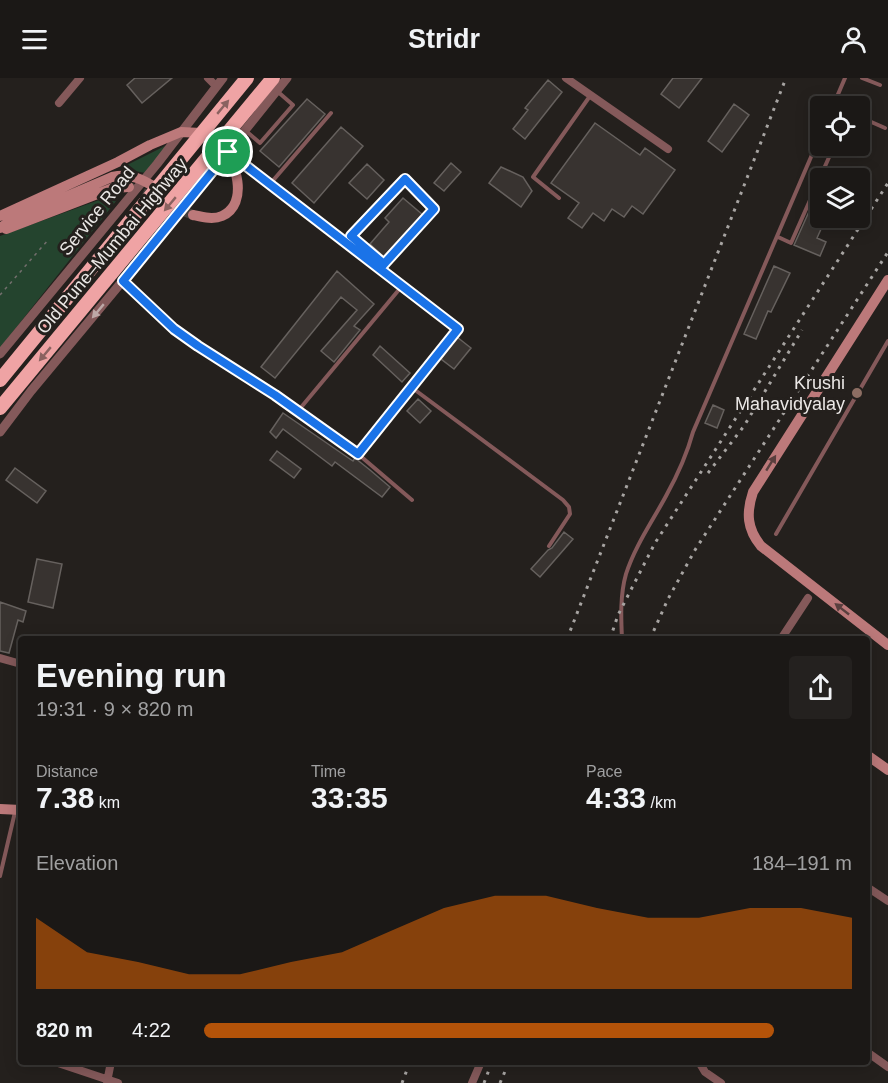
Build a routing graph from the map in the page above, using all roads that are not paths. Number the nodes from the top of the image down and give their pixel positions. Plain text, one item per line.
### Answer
1 (80, 78) edge
2 (208, 78) edge
3 (223, 78) edge
4 (247, 78) edge
5 (288, 78) edge
6 (566, 78) edge
7 (845, 78) edge
8 (862, 78) edge
9 (275, 84) edge
10 (880, 85) dead end
11 (216, 86) junction
12 (590, 95) junction
13 (837, 96) edge
14 (59, 103) dead end
15 (331, 113) dead end
16 (870, 121) edge
17 (885, 128) dead end
18 (245, 131) junction
19 (181, 132) junction
20 (201, 133) junction
21 (223, 149) junction
22 (668, 150) dead end
23 (812, 156) edge
24 (830, 156) edge
25 (143, 180) junction
26 (270, 184) junction
27 (129, 187) tunnel mouth
28 (158, 189) junction
29 (559, 198) dead end
30 (193, 215) tunnel mouth
31 (0, 216) edge
32 (0, 229) edge
33 (778, 237) junction
34 (384, 264) junction
35 (380, 269) junction
36 (888, 280) edge
37 (123, 281) junction
38 (402, 286) junction
39 (888, 342) edge
40 (0, 354) edge
41 (0, 380) edge
42 (411, 387) junction
43 (0, 408) edge
44 (298, 411) junction
45 (0, 432) edge
46 (358, 454) junction
47 (412, 500) dead end
48 (776, 534) dead end
49 (549, 546) dead end
50 (808, 598) dead end
51 (622, 636) edge
52 (784, 636) edge
53 (888, 645) edge
54 (0, 658) edge
55 (18, 663) edge
56 (870, 756) edge
57 (888, 770) edge
58 (0, 809) edge
59 (18, 810) edge
60 (0, 876) edge
61 (870, 889) edge
62 (888, 901) edge
63 (870, 1054) edge
64 (63, 1065) edge
65 (110, 1065) edge
66 (480, 1065) edge
67 (701, 1065) edge
68 (888, 1067) edge
69 (107, 1081) edge
70 (118, 1083) edge
71 (472, 1083) edge
72 (721, 1083) edge

1 - 14 street
2 - 11 street
3 - 11 street, Service Road
20 -> 4 highway, Old Pune–Mumbai Highway
5 - 9 street
6 - 12 street
7 - 13 lane
8 - 10 lane
9 - 18 street
9 - 18 lane
9 - 21 highway, Old Pune–Mumbai Highway
11 - 19 street, Service Road
12 - 22 street
12 - 29 lane
15 - 26 lane
16 - 17 lane
18 - 21 street
19 - 20 main road
19 - 25 street, Service Road
19 - 31 main road
20 - 28 highway, Old Pune–Mumbai Highway
21 - 26 lane
21 - 30 main road
21 - 37 street
21 -> 43 highway, Old Pune–Mumbai Highway
23 - 33 lane
24 - 33 lane
25 - 28 main road
25 - 32 main road
25 - 40 street, Service Road
26 - 35 lane
27 - 32 main road
28 - 41 highway, Old Pune–Mumbai Highway
33 - 51 lane
34 - 34 lane
34 - 35 lane
35 - 38 lane
53 -> 36 main road
37 - 44 lane
37 -> 45 street
38 - 42 lane
38 - 44 lane
39 - 48 lane
42 - 46 lane
42 - 49 lane
44 - 46 lane
46 - 47 lane
50 - 52 street
54 - 55 street
56 - 57 main road
58 - 59 main road
59 - 60 lane
61 - 62 street
63 - 68 street
64 - 69 street
65 - 69 street
66 - 71 street
67 - 72 street
69 - 70 street

